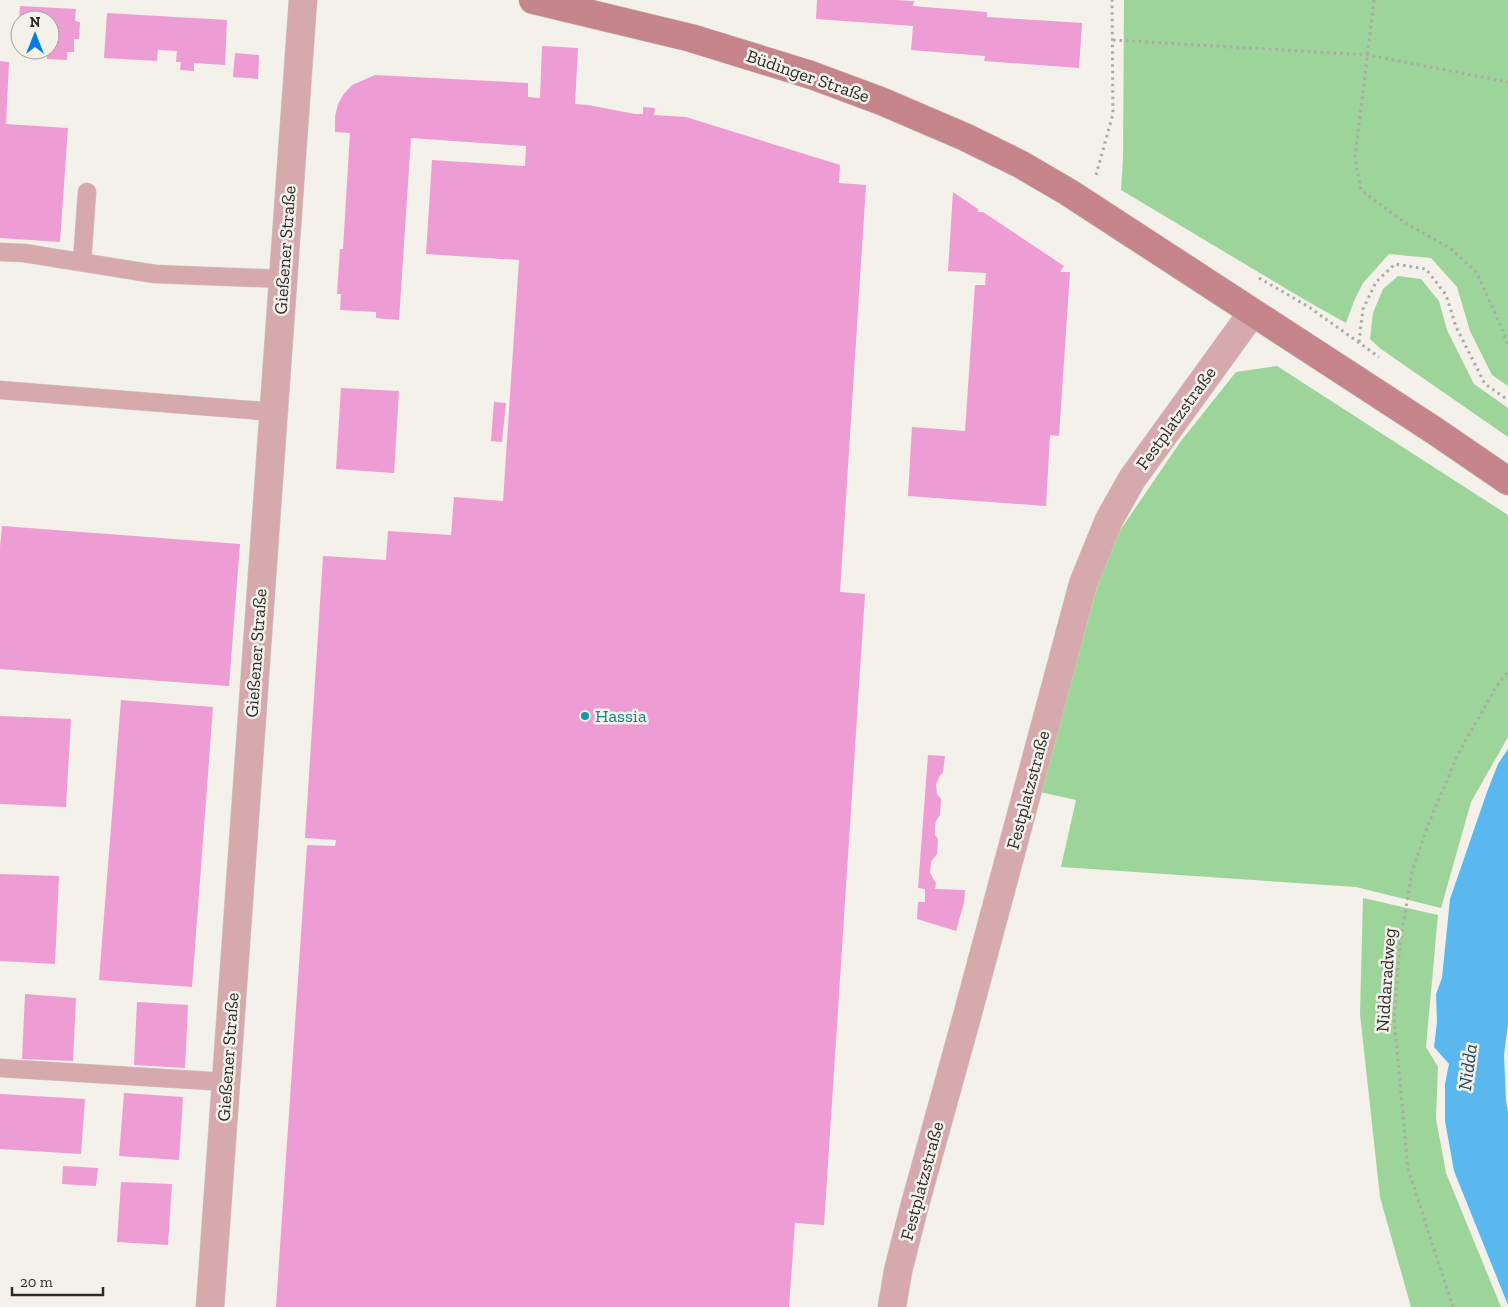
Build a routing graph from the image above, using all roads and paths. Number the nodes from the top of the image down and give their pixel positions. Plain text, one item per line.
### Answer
1 (303, 0) edge
2 (533, 0) edge
3 (1112, 0) edge
4 (1374, 0) edge
5 (1113, 40) junction
6 (1368, 55) junction
7 (1508, 82) edge
8 (1094, 182) dead end
9 (87, 192) dead end
10 (0, 252) edge
11 (82, 262) junction
12 (283, 279) junction
13 (1309, 307) dead end
14 (1252, 313) junction
15 (1508, 345) edge
16 (0, 390) edge
17 (1508, 400) edge
18 (274, 412) junction
19 (1508, 481) edge
20 (1508, 671) edge
21 (0, 1068) edge
22 (226, 1082) junction
23 (210, 1307) edge
24 (892, 1307) edge
25 (1453, 1307) edge

1 - 12 street, Gießener Straße
2 - 14 main road, Büdinger Straße
3 - 5 path
4 - 6 path
5 - 6 path
5 - 8 path
6 - 7 path
6 - 15 path
9 - 11 lane
10 - 11 lane
11 - 12 lane
12 - 18 street, Gießener Straße
13 - 17 path
14 - 19 main road, Büdinger Straße
14 - 24 street, Festplatzstraße
16 - 18 lane
18 - 22 street, Gießener Straße
20 - 25 path, Niddaradweg
21 - 22 lane
22 - 23 street, Gießener Straße

